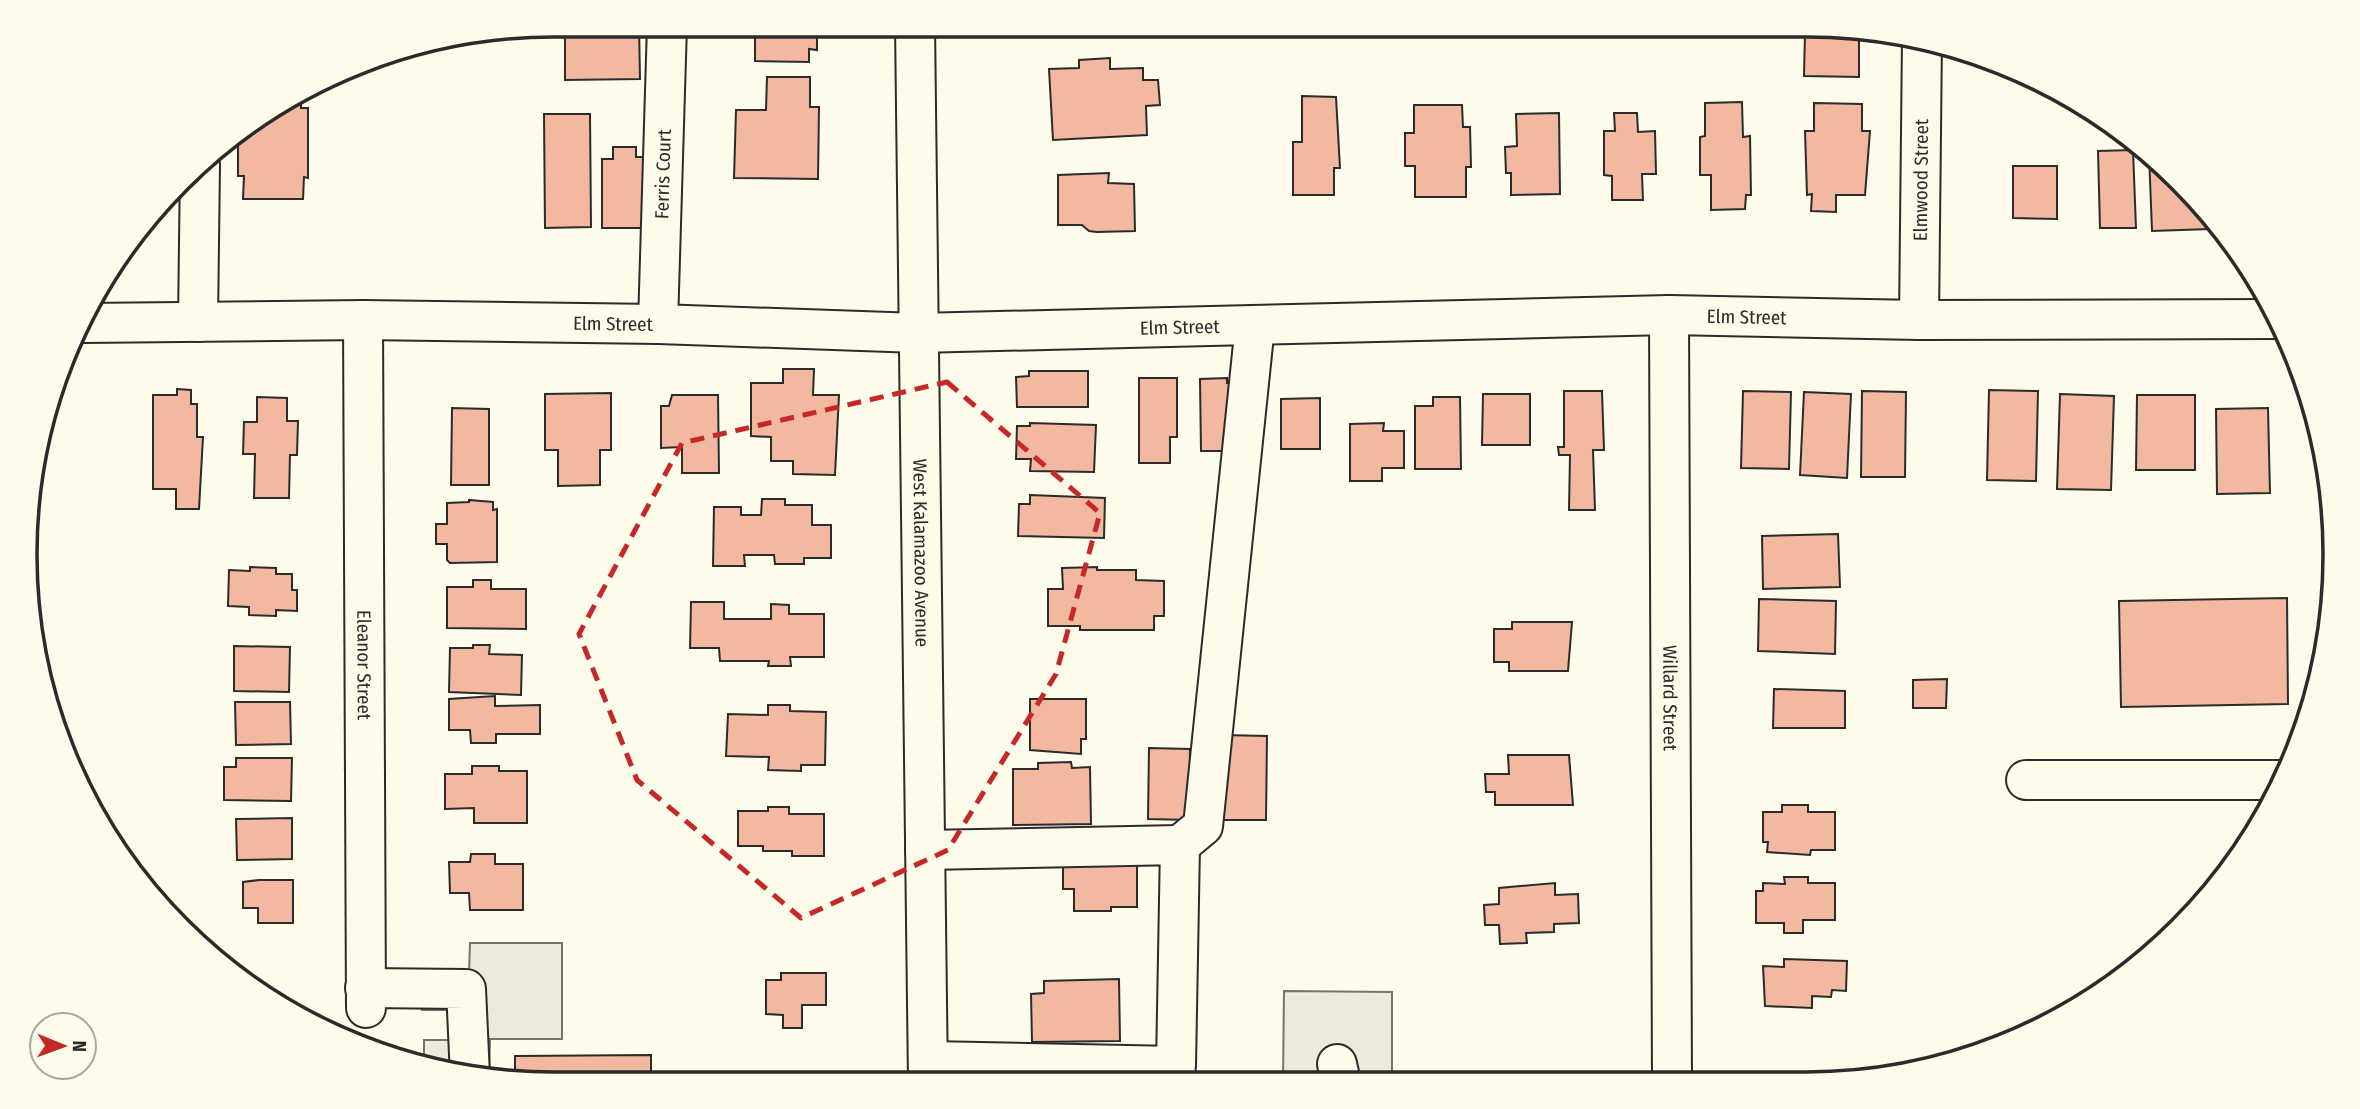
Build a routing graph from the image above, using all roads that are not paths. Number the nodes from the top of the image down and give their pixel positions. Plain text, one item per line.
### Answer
1 (667, 37) edge
2 (915, 37) edge
3 (1922, 50) edge
4 (200, 177) edge
5 (1669, 315) junction
6 (2266, 319) edge
7 (363, 320) junction
8 (1919, 320) junction
9 (198, 321) junction
10 (92, 323) edge
11 (658, 324) junction
12 (1255, 325) junction
13 (918, 333) junction
14 (2026, 779) dead end
15 (2271, 780) edge
16 (1180, 845) junction
17 (926, 850) junction
18 (469, 1065) edge
19 (928, 1072) edge
20 (1672, 1072) edge

1 - 11 street, Ferris Court
2 - 13 street, West Kalamazoo Avenue
3 - 8 street, Elmwood Street
4 - 9 street
5 - 8 street, Elm Street
5 - 12 street, Elm Street
5 - 20 street, Willard Street
6 - 8 street, Elm Street
7 - 9 street, Elm Street
7 - 11 street, Elm Street
7 - 18 street, Eleanor Street
9 - 10 street, Elm Street
11 - 13 street, Elm Street
12 - 13 street, Elm Street
12 - 16 street
13 - 17 street, West Kalamazoo Avenue
14 - 15 street
16 - 17 street
16 - 19 street
17 - 19 street, West Kalamazoo Avenue

